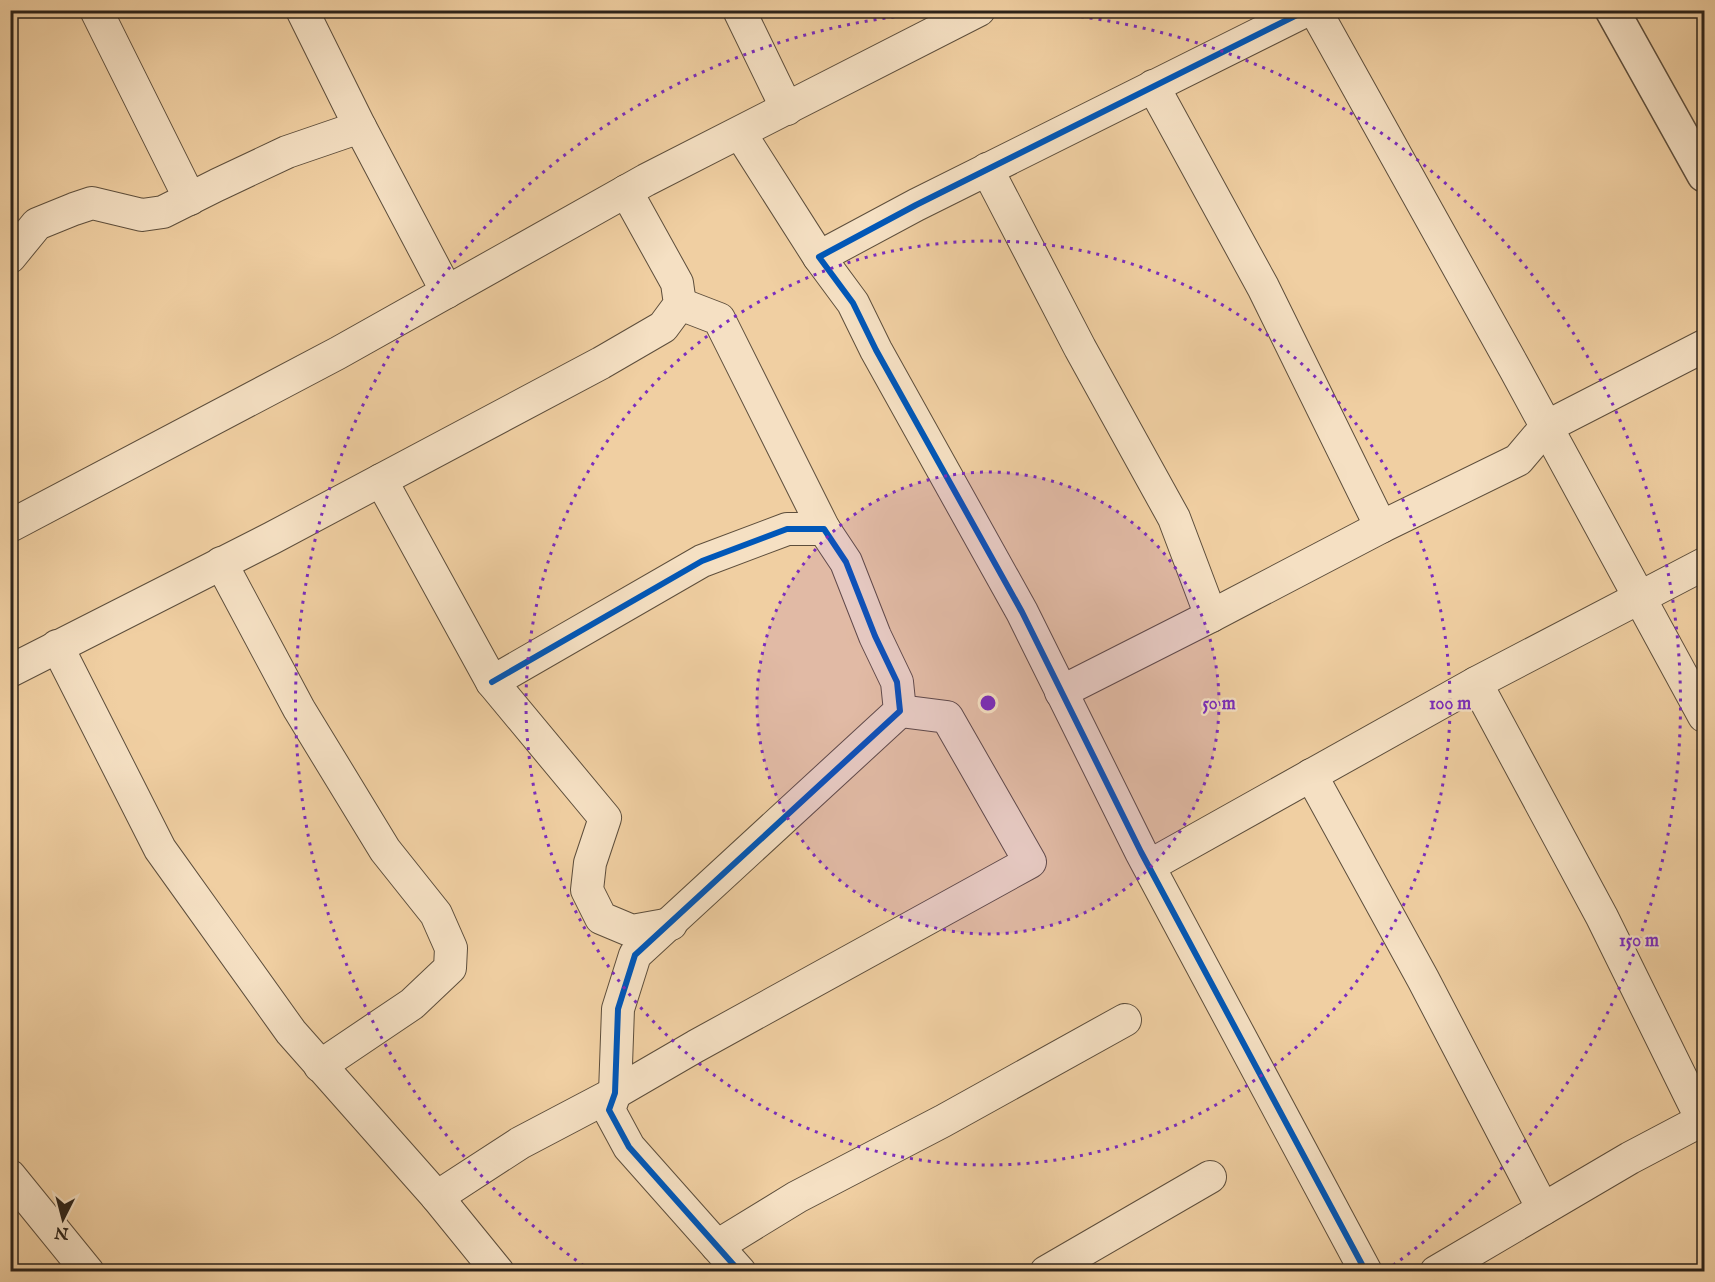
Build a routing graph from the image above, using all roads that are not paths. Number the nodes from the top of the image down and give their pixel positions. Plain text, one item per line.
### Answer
1 (96, 10) edge
2 (302, 10) edge
3 (740, 10) edge
4 (979, 10) edge
5 (1307, 10) edge
6 (1315, 10) edge
7 (1612, 10) edge
8 (1153, 86) junction
9 (787, 109) junction
10 (360, 127) junction
11 (740, 133) junction
12 (987, 169) junction
13 (1704, 175) edge
14 (626, 191) junction
15 (190, 199) junction
16 (12, 248) edge
17 (819, 257) junction
18 (447, 292) junction
19 (680, 304) junction
20 (1704, 346) edge
21 (1546, 427) junction
22 (381, 480) junction
23 (10, 526) edge
24 (1381, 527) junction
25 (824, 529) junction
26 (221, 563) junction
27 (1704, 564) edge
28 (1640, 598) junction
29 (1211, 616) junction
30 (57, 646) junction
31 (10, 671) edge
32 (492, 682) junction
33 (1476, 683) junction
34 (1061, 692) junction
35 (900, 711) junction
36 (1704, 716) edge
37 (1311, 775) junction
38 (1149, 866) junction
39 (670, 924) junction
40 (1125, 1020) dead end
41 (320, 1066) junction
42 (615, 1093) junction
43 (1703, 1120) edge
44 (10, 1176) edge
45 (1210, 1177) dead end
46 (437, 1197) junction
47 (1543, 1209) junction
48 (717, 1246) junction
49 (88, 1272) edge
50 (498, 1272) edge
51 (740, 1272) edge
52 (1046, 1272) edge
53 (1366, 1272) edge
54 (1436, 1272) edge

1 - 15 street
2 - 10 street
3 - 9 street
4 - 9 street
5 - 8 street
6 - 21 street
7 - 13 street
8 - 12 street
8 - 24 street
9 - 11 street
10 - 15 street
10 - 18 street
11 - 14 street
11 - 17 street
12 - 17 street
12 - 29 street
14 - 18 street
14 - 19 street
15 - 16 street
17 - 34 street
18 - 23 street
19 - 22 street
19 - 25 street
20 - 21 street
21 - 24 street
21 - 28 street
22 - 26 street
22 - 32 street
24 - 29 street
25 - 32 street
25 - 35 street
26 - 30 street
26 - 41 street
27 - 28 street
28 - 33 street
28 - 36 street
29 - 34 street
30 - 31 street
30 - 41 street
32 - 39 street
33 - 37 street
33 - 43 street
34 - 38 street
35 - 39 street
35 - 42 street
37 - 38 street
37 - 47 street
38 - 53 street
39 - 42 street
40 - 48 street
41 - 46 street
42 - 46 street
42 - 48 street
43 - 47 street
44 - 49 street
45 - 52 street
46 - 50 street
47 - 54 street
48 - 51 street

